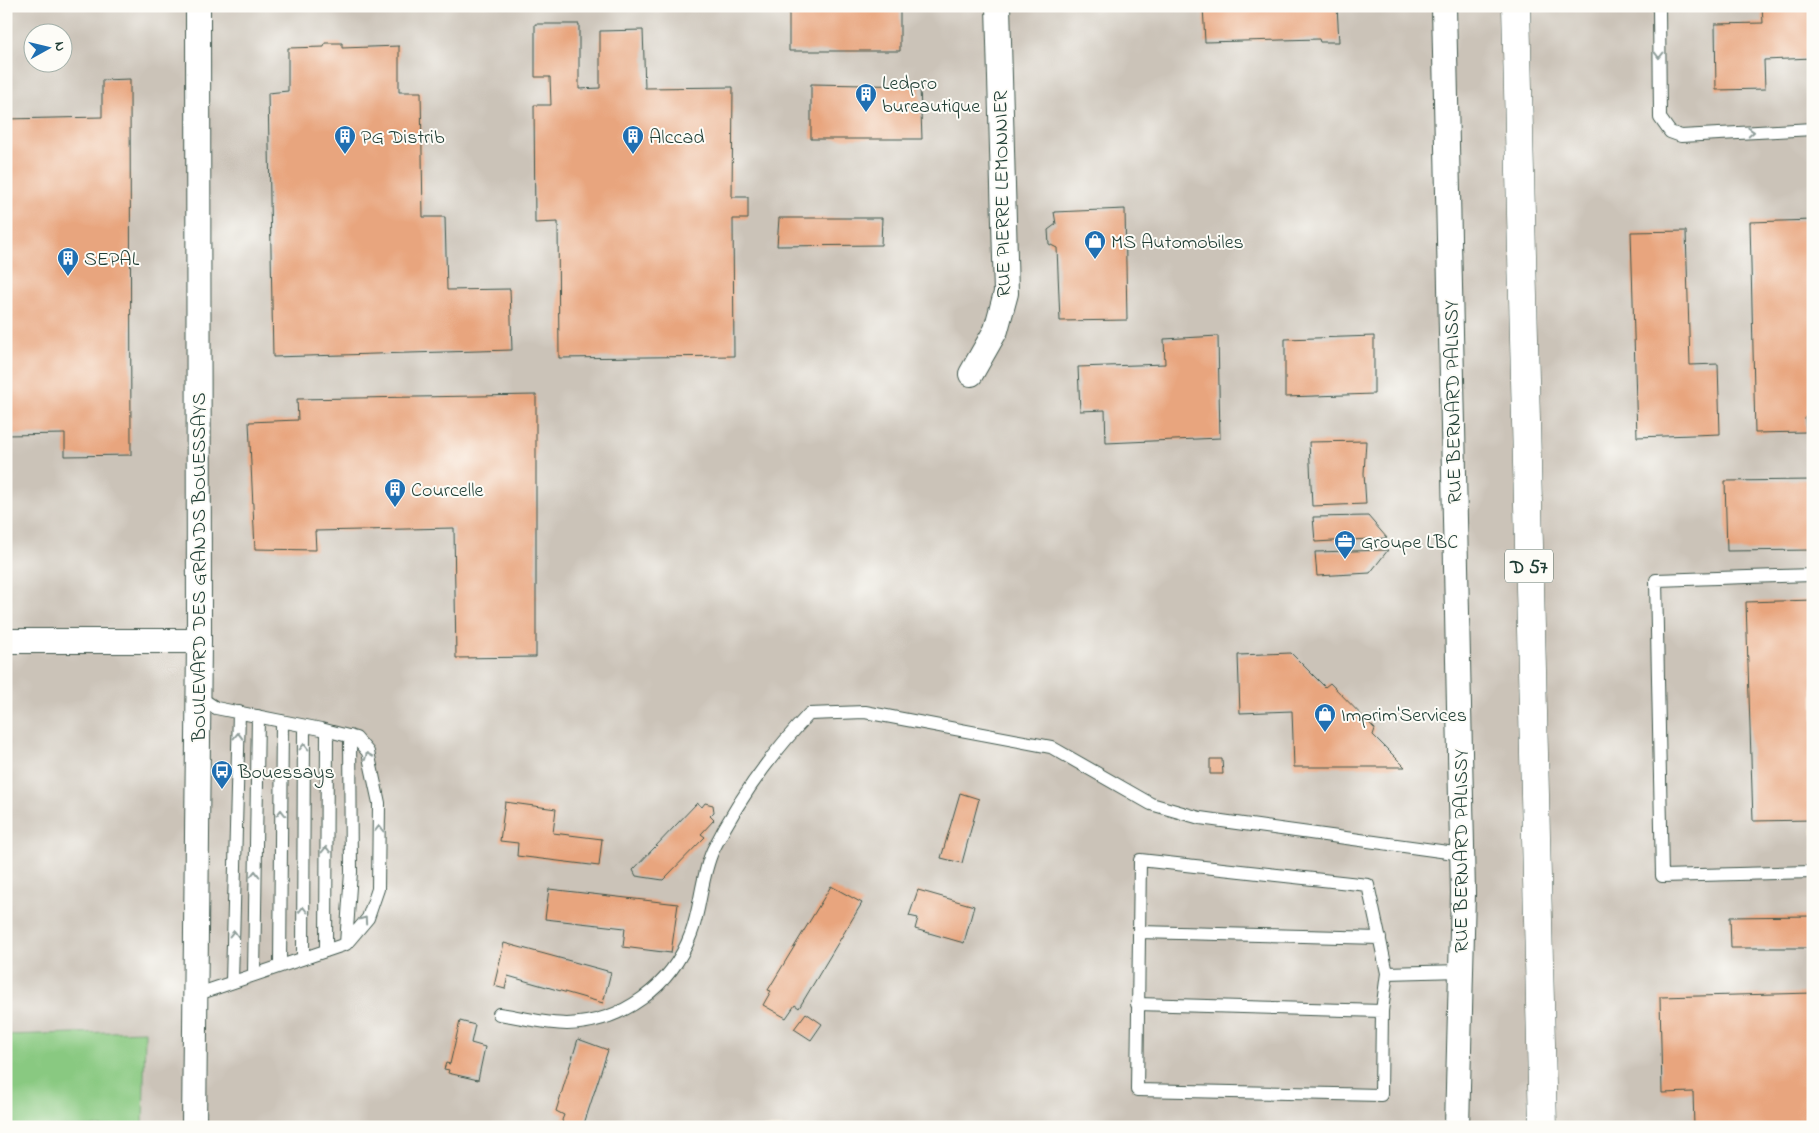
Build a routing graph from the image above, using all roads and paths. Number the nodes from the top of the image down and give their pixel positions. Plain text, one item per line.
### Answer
1 (198, 6) edge
2 (998, 6) edge
3 (1444, 6) edge
4 (1516, 6) edge
5 (1659, 6) edge
6 (1813, 129) edge
7 (971, 374) dead end
8 (1813, 575) edge
9 (6, 641) edge
10 (199, 641) junction
11 (199, 697) junction
12 (239, 712) junction
13 (258, 716) junction
14 (282, 721) junction
15 (304, 726) junction
16 (327, 731) junction
17 (350, 736) junction
18 (1462, 854) junction
19 (1813, 872) edge
20 (1139, 932) junction
21 (1380, 938) junction
22 (346, 944) junction
23 (326, 951) junction
24 (303, 958) junction
25 (280, 966) junction
26 (1461, 970) junction
27 (1387, 973) junction
28 (254, 975) junction
29 (232, 982) junction
30 (195, 995) junction
31 (1137, 1004) junction
32 (1382, 1011) junction
33 (499, 1014) dead end
34 (194, 1127) edge
35 (1457, 1127) edge
36 (1543, 1127) edge

1 - 10 street, BOULEVARD DES GRANDS BOUESSAYS
2 - 7 street, RUE PIERRE LEMONNIER
3 - 18 street, RUE BERNARD PALISSY
4 - 36 main road, D 57
5 -> 6 lane
8 - 19 lane
9 - 10 street
10 - 11 street, BOULEVARD DES GRANDS BOUESSAYS
11 - 12 lane
11 - 30 street, BOULEVARD DES GRANDS BOUESSAYS
12 - 13 lane
29 -> 12 lane
13 - 14 lane
28 -> 13 lane
14 - 15 lane
25 -> 14 lane
15 - 16 lane
24 -> 15 lane
16 - 17 lane
23 -> 16 lane
17 - 22 lane
22 -> 17 lane
18 - 26 street, RUE BERNARD PALISSY
18 - 33 lane
20 - 21 lane
20 - 21 lane
20 - 31 lane
21 - 27 lane
22 - 23 lane
23 - 24 lane
24 - 25 lane
25 - 28 lane
26 - 27 lane
26 - 35 street, RUE BERNARD PALISSY
27 - 32 lane
28 - 29 lane
29 - 30 lane
30 - 34 street, BOULEVARD DES GRANDS BOUESSAYS
31 - 32 lane
31 - 32 lane

